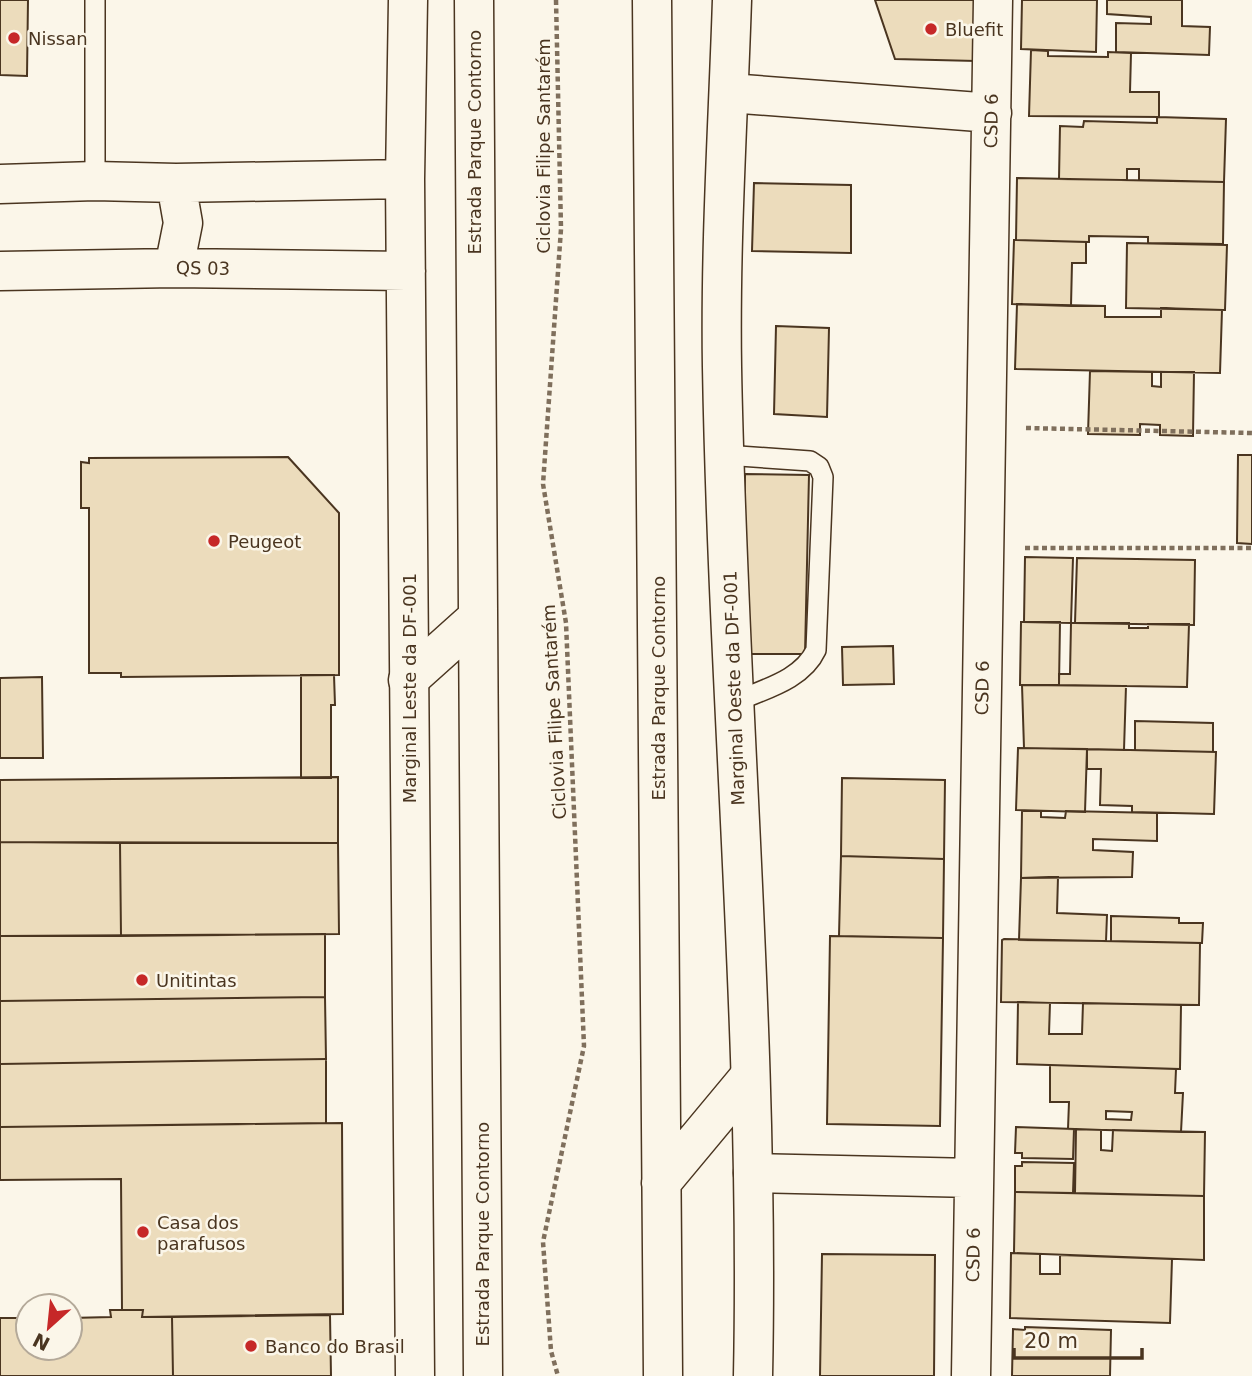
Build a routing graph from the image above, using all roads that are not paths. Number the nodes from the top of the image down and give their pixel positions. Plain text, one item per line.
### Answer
1 (95, 0) edge
2 (408, 0) edge
3 (474, 0) edge
4 (652, 0) edge
5 (732, 0) edge
6 (993, 0) edge
7 (729, 93) junction
8 (992, 113) junction
9 (405, 179) junction
10 (95, 181) junction
11 (0, 184) edge
12 (176, 184) junction
13 (174, 268) junction
14 (0, 271) edge
15 (406, 271) junction
16 (725, 455) junction
17 (476, 619) junction
18 (408, 680) junction
19 (735, 702) junction
20 (750, 1076) junction
21 (753, 1173) junction
22 (974, 1178) junction
23 (661, 1184) junction
24 (415, 1376) edge
25 (483, 1376) edge
26 (663, 1376) edge
27 (752, 1376) edge
28 (971, 1376) edge

1 - 10 lane
2 - 9 main road, Marginal Leste da DF-001
3 - 17 main road, Estrada Parque Contorno
4 - 23 main road, Estrada Parque Contorno
5 - 7 main road, Marginal Oeste da DF-001
6 - 8 main road, CSD 6
7 - 8 main road
7 - 16 main road, Marginal Oeste da DF-001
8 - 22 main road, CSD 6
9 - 12 main road
9 - 15 main road, Marginal Leste da DF-001
10 - 11 main road
10 - 12 main road
12 - 13 main road
13 - 14 main road, QS 03
13 - 15 main road, QS 03
15 - 18 main road, Marginal Leste da DF-001
16 - 19 main road, Marginal Oeste da DF-001
16 - 19 lane
17 - 18 main road
17 - 25 main road, Estrada Parque Contorno
18 - 24 main road, Marginal Leste da DF-001
19 - 20 main road, Marginal Oeste da DF-001
20 - 21 main road, Marginal Oeste da DF-001
20 - 23 main road
21 - 22 main road
21 - 27 main road, Marginal Oeste da DF-001
22 - 28 main road, CSD 6
23 - 26 main road, Estrada Parque Contorno

